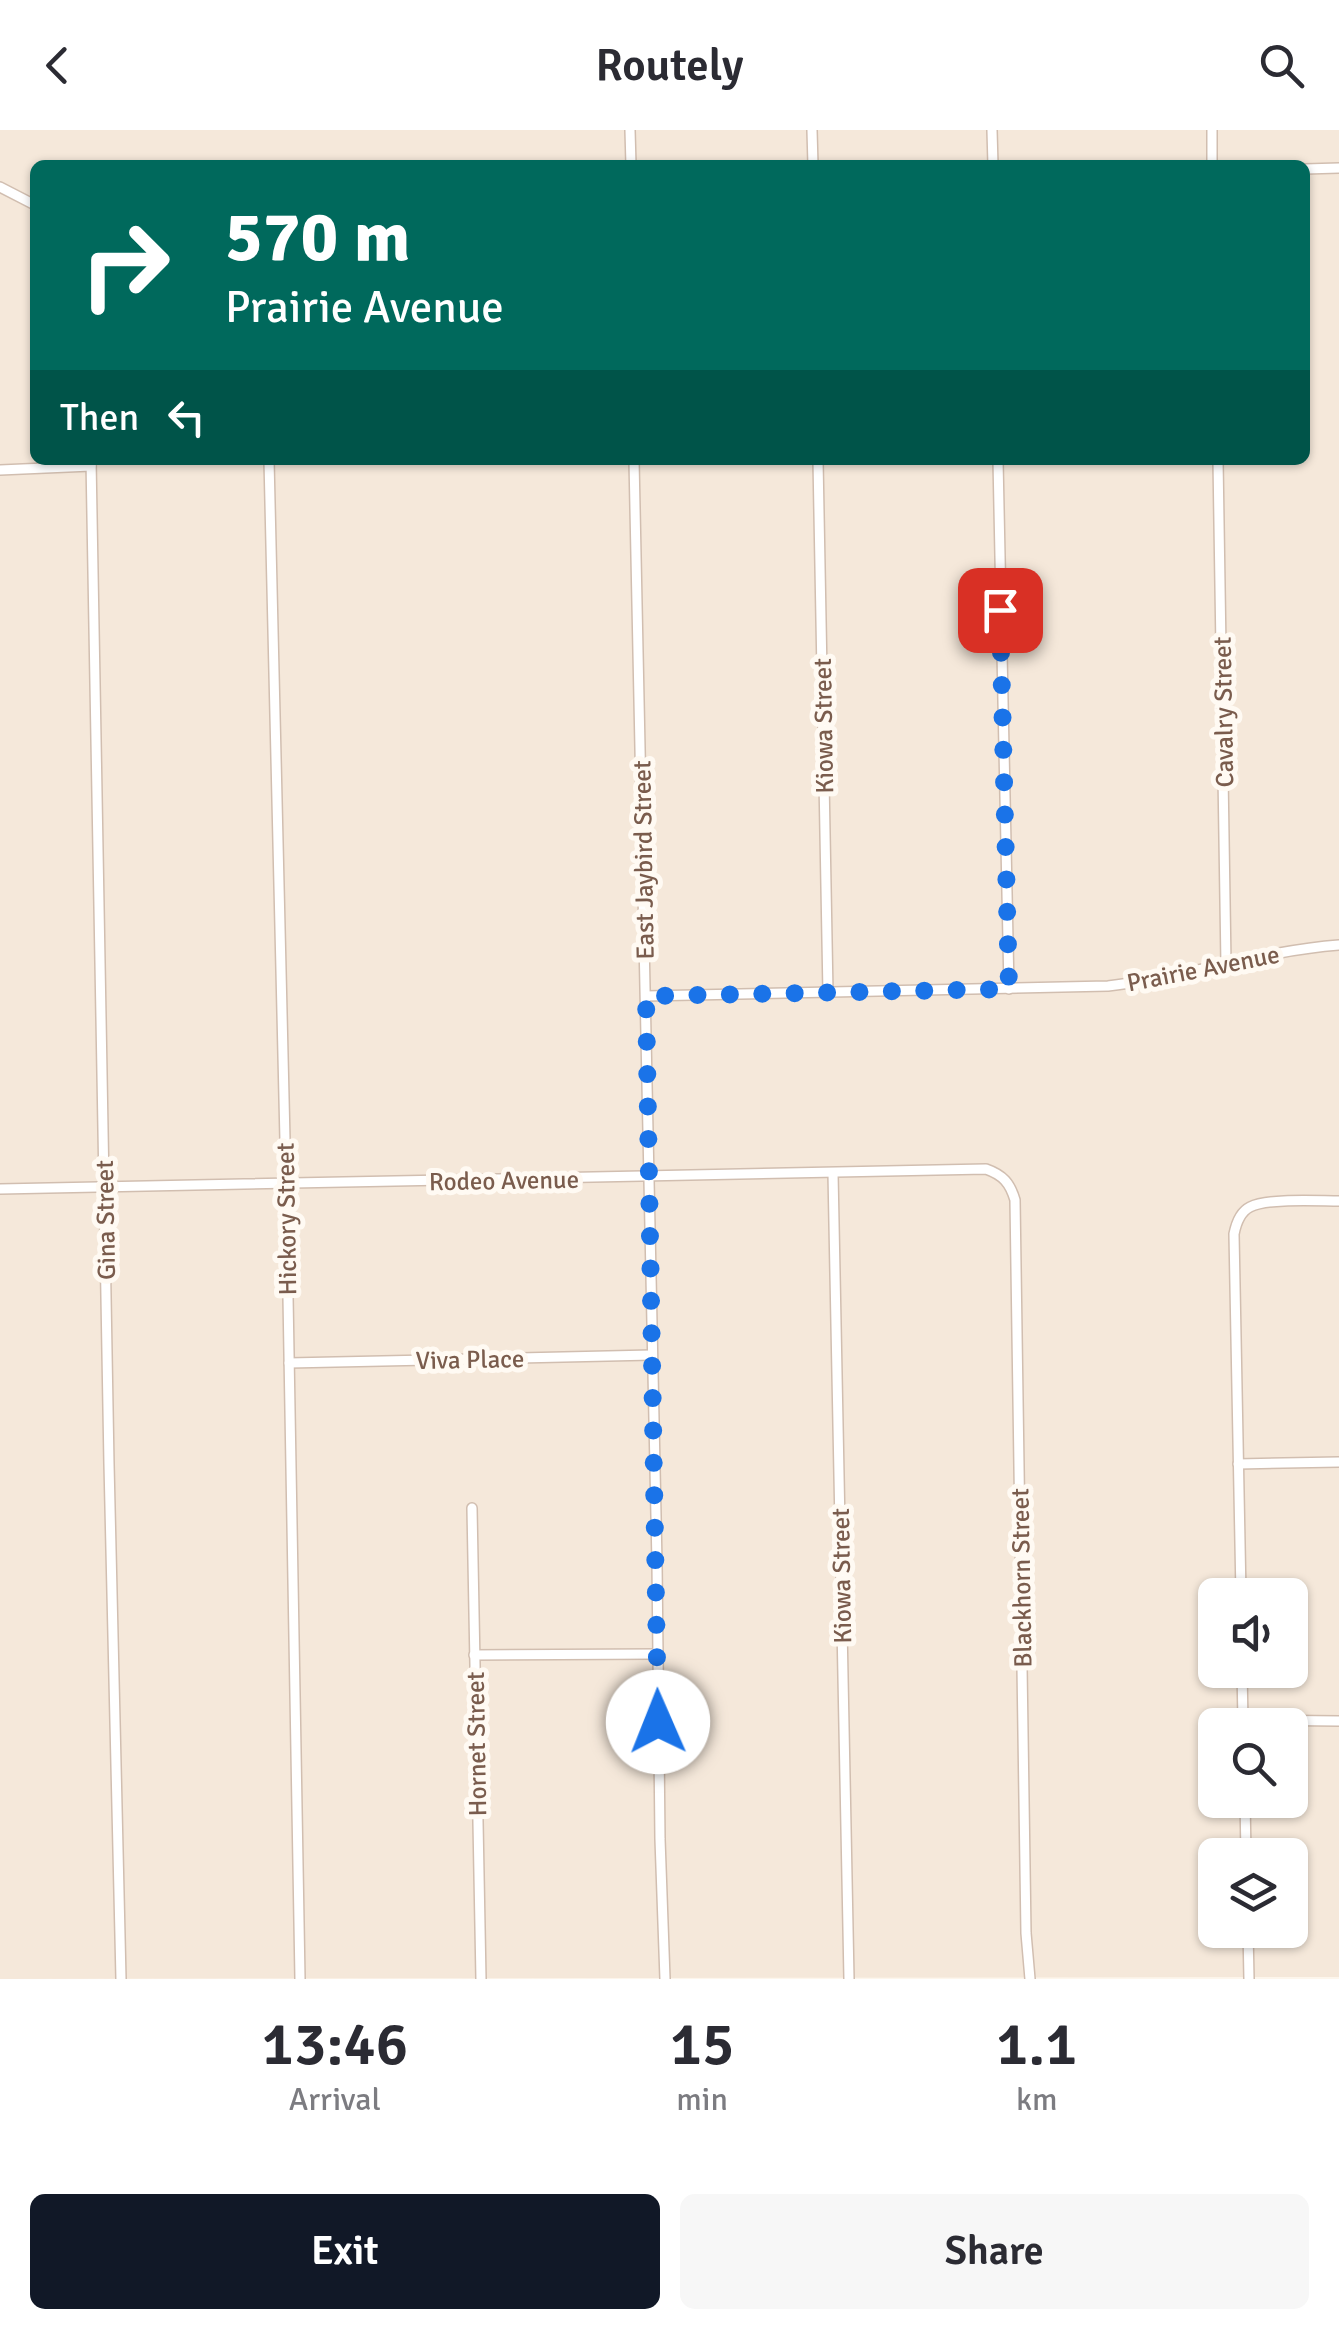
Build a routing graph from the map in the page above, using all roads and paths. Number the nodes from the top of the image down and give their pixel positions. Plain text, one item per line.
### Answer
1 (630, 130) edge
2 (812, 130) edge
3 (992, 130) edge
4 (1212, 130) edge
5 (631, 160) edge
6 (812, 160) edge
7 (992, 160) edge
8 (1212, 160) edge
9 (1339, 168) edge
10 (1310, 169) edge
11 (0, 187) edge
12 (30, 202) edge
13 (65, 465) edge
14 (91, 465) edge
15 (269, 465) edge
16 (634, 465) edge
17 (818, 465) edge
18 (998, 465) edge
19 (1218, 465) edge
20 (0, 470) edge
21 (1339, 944) edge
22 (1226, 964) junction
23 (1009, 989) junction
24 (828, 993) junction
25 (646, 996) junction
26 (833, 1173) junction
27 (649, 1176) junction
28 (1005, 1179) joint
29 (286, 1183) junction
30 (104, 1187) junction
31 (0, 1189) edge
32 (1339, 1201) edge
33 (652, 1356) junction
34 (288, 1363) junction
35 (1339, 1462) edge
36 (1238, 1464) junction
37 (472, 1508) dead end
38 (1240, 1578) edge
39 (658, 1654) junction
40 (474, 1655) junction
41 (1339, 1720) edge
42 (1308, 1721) edge
43 (1248, 1948) edge
44 (121, 1979) edge
45 (300, 1979) edge
46 (481, 1979) edge
47 (665, 1979) edge
48 (849, 1979) edge
49 (1030, 1979) edge
50 (1249, 1979) edge

1 - 5 street
2 - 6 street
3 - 7 street
4 - 8 street
9 - 10 street
11 - 12 street
13 - 20 street
14 - 30 street, Gina Street
15 - 29 street, Hickory Street
16 - 25 street, East Jaybird Street
17 - 24 street, Kiowa Street
18 - 23 street
19 - 22 street, Cavalry Street
21 - 22 street, Prairie Avenue
22 - 23 street, Prairie Avenue
23 - 24 street, Prairie Avenue
24 - 25 street, Prairie Avenue
25 - 27 street, East Jaybird Street
26 - 27 street, Rodeo Avenue
26 - 28 street, Rodeo Avenue
26 - 48 street, Kiowa Street
27 - 29 street, Rodeo Avenue
27 - 33 street, East Jaybird Street
28 - 49 street, Blackhorn Street
29 - 30 street, Rodeo Avenue
29 - 34 street, Hickory Street
30 - 31 street, Rodeo Avenue
30 - 44 street, Gina Street
32 - 36 street
33 - 34 street, Viva Place
33 - 39 street, East Jaybird Street
34 - 45 street, Hickory Street
35 - 36 street
36 - 38 street
37 - 40 street, Hornet Street
39 - 40 street
39 - 47 street, East Jaybird Street
40 - 46 street, Hornet Street
41 - 42 street
43 - 50 street

